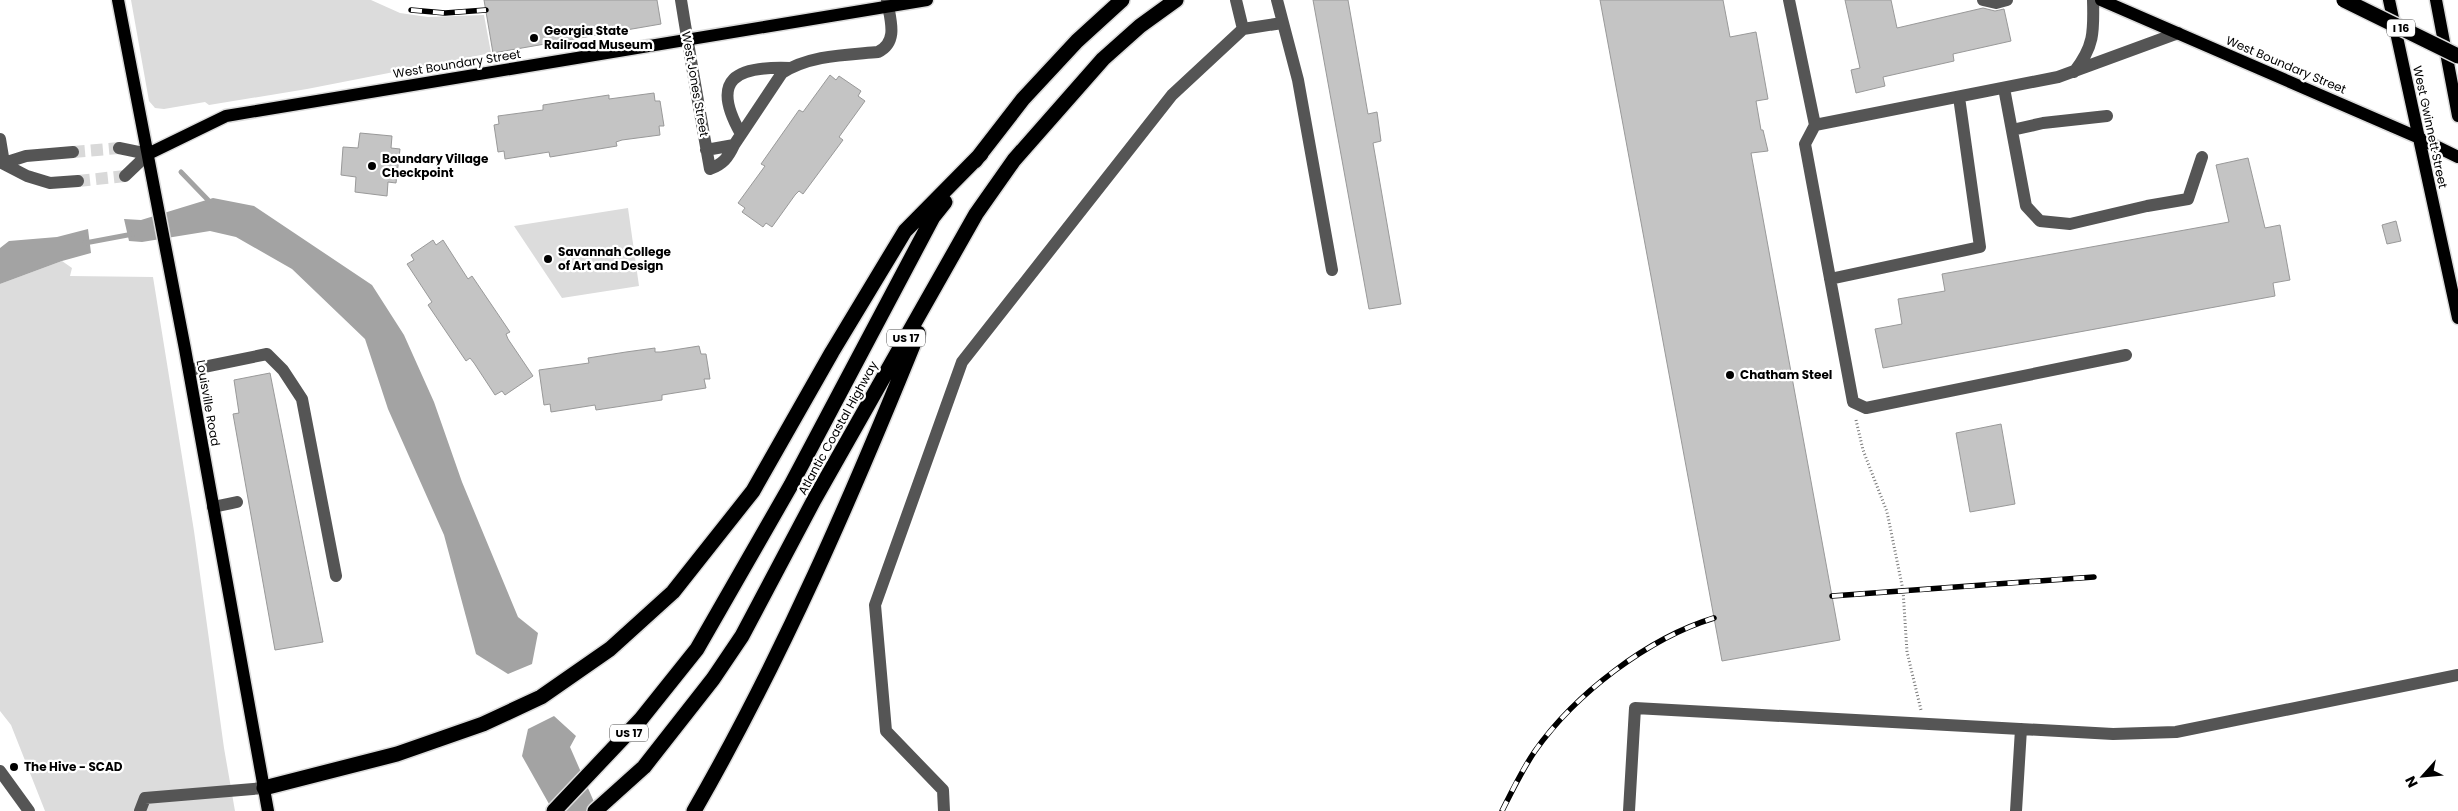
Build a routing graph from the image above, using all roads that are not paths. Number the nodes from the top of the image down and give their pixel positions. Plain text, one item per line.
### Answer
1 (118, 0) edge
2 (681, 0) edge
3 (927, 0) edge
4 (1122, 0) edge
5 (1176, 0) edge
6 (1236, 0) edge
7 (1277, 0) edge
8 (1789, 0) edge
9 (1983, 0) edge
10 (2007, 0) edge
11 (2093, 0) edge
12 (2101, 0) edge
13 (2344, 0) edge
14 (2389, 0) edge
15 (2436, 0) edge
16 (888, 3) edge
17 (1282, 23) junction
18 (1243, 29) junction
19 (2178, 33) junction
20 (688, 40) junction
21 (2458, 56) edge
22 (790, 68) junction
23 (2073, 73) junction
24 (2004, 88) junction
25 (1959, 97) junction
26 (2107, 116) dead end
27 (2458, 116) edge
28 (1815, 125) junction
29 (2012, 130) junction
30 (741, 134) junction
31 (2417, 136) junction
32 (0, 139) edge
33 (734, 145) junction
34 (119, 148) tunnel mouth
35 (706, 150) junction
36 (73, 152) tunnel mouth
37 (148, 154) junction
38 (981, 154) junction
39 (2202, 157) dead end
40 (2458, 157) edge
41 (2, 163) edge
42 (125, 176) tunnel mouth
43 (78, 181) tunnel mouth
44 (1332, 270) dead end
45 (941, 276) junction
46 (1830, 279) junction
47 (2458, 318) edge
48 (2126, 355) dead end
49 (188, 370) junction
50 (237, 502) dead end
51 (213, 506) junction
52 (336, 576) dead end
53 (2458, 675) edge
54 (2021, 729) junction
55 (0, 771) edge
56 (5, 787) edge
57 (264, 788) junction
58 (29, 811) edge
59 (140, 811) edge
60 (268, 811) edge
61 (554, 811) edge
62 (595, 811) edge
63 (694, 811) edge
64 (944, 811) edge
65 (1628, 811) edge
66 (2016, 811) edge

1 - 37 main road, Louisville Road
2 - 20 street, West Jones Street
3 - 16 main road, West Boundary Street
4 - 38 highway, Atlantic Coastal Highway / US 17
5 - 45 highway, Atlantic Coastal Highway / US 17
6 - 18 street
7 - 17 street
8 - 28 street
9 - 10 street
11 - 23 street
12 - 19 main road, West Boundary Street
13 - 21 highway, I 16, bridge
14 - 31 main road, West Gwinnett Street
15 - 27 main road
16 - 20 main road, West Boundary Street
16 - 22 street
17 - 18 street
17 - 44 street
18 - 64 street
19 - 23 street
19 - 31 main road, West Boundary Street
20 - 35 street, West Jones Street
20 - 37 main road, West Boundary Street
22 - 30 street
22 - 30 street
23 - 24 street
24 - 25 street
24 - 29 street
25 - 28 street
25 - 46 street
26 - 29 street
28 - 46 street
29 - 39 street
30 - 33 street
31 - 40 main road, West Boundary Street
31 - 47 main road, West Gwinnett Street
32 - 41 street
33 - 35 street
33 - 35 street, West Jones Street
34 - 37 street
36 - 41 street
37 - 42 street, West Boundary Street
37 - 49 main road, Louisville Road
38 - 57 highway
38 - 61 highway, Atlantic Coastal Highway / US 17
41 - 43 street
45 - 62 highway, Atlantic Coastal Highway / US 17
45 - 63 highway
46 - 48 street
49 - 51 main road, Louisville Road
49 - 52 street
50 - 51 street
51 - 57 main road, Louisville Road
53 - 54 street
54 - 65 street
54 - 66 street
55 - 56 street
56 - 58 street
57 - 59 street
57 - 60 main road, Louisville Road

